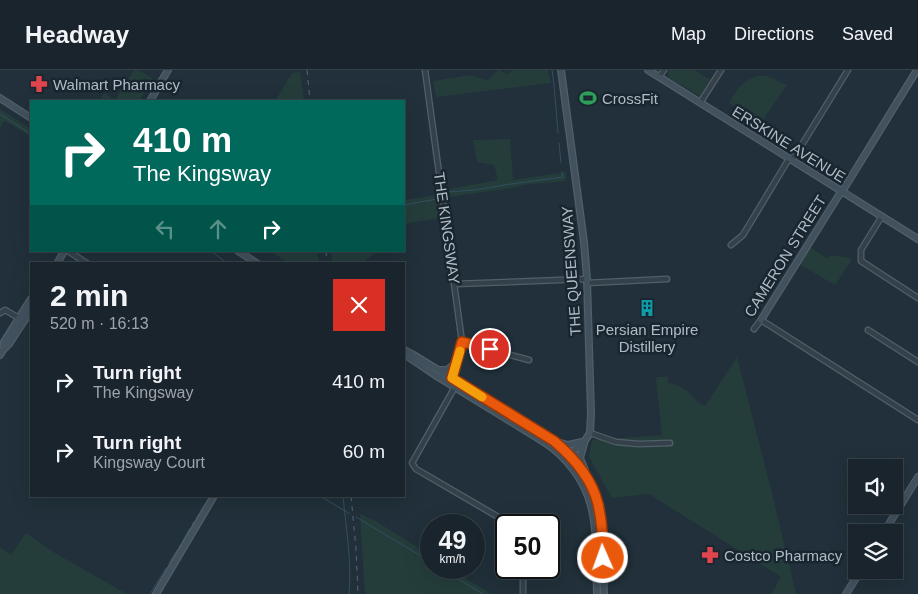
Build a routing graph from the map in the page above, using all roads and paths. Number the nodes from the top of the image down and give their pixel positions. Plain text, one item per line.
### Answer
1 (168, 70) edge
2 (426, 70) edge
3 (561, 70) edge
4 (648, 70) edge
5 (664, 70) edge
6 (721, 70) edge
7 (848, 70) edge
8 (917, 70) edge
9 (659, 77) junction
10 (0, 98) edge
11 (151, 100) edge
12 (700, 103) junction
13 (30, 117) edge
14 (790, 159) junction
15 (841, 191) junction
16 (882, 216) junction
17 (918, 239) edge
18 (731, 245) dead end
19 (68, 252) edge
20 (240, 252) edge
21 (85, 262) edge
22 (255, 262) edge
23 (667, 279) dead end
24 (587, 281) junction
25 (455, 284) junction
26 (918, 298) edge
27 (30, 302) edge
28 (30, 312) edge
29 (0, 313) edge
30 (761, 320) junction
31 (24, 321) junction
32 (754, 329) dead end
33 (868, 330) dead end
34 (462, 342) junction
35 (1, 352) edge
36 (405, 352) edge
37 (405, 353) edge
38 (529, 360) dead end
39 (457, 362) junction
40 (918, 362) edge
41 (438, 370) junction
42 (453, 383) junction
43 (918, 420) edge
44 (590, 433) junction
45 (554, 441) junction
46 (584, 442) junction
47 (670, 443) dead end
48 (566, 457) junction
49 (918, 477) edge
50 (589, 483) junction
51 (213, 497) edge
52 (495, 515) edge
53 (889, 524) edge
54 (523, 579) edge
55 (855, 579) edge
56 (156, 594) edge
57 (523, 594) edge
58 (597, 594) edge
59 (604, 594) edge
60 (846, 594) edge

1 - 11 street
2 - 25 street, THE KINGSWAY
3 - 24 street, THE QUEENSWAY
4 - 9 street, ERSKINE AVENUE
5 - 9 street
6 - 12 street
7 - 14 street
8 - 15 street, CAMERON STREET
9 - 12 street, ERSKINE AVENUE
10 - 13 street
12 - 14 street, ERSKINE AVENUE
14 - 15 street, ERSKINE AVENUE
14 - 18 street
15 - 16 street, ERSKINE AVENUE
15 - 30 street, CAMERON STREET
16 - 17 street, ERSKINE AVENUE
16 - 26 street
19 - 21 street
20 - 22 street
23 - 24 street
24 - 25 street
24 - 44 street, THE QUEENSWAY
25 - 34 street, THE KINGSWAY
27 - 31 street
28 - 31 street
29 - 31 street
30 - 32 street, CAMERON STREET
30 - 43 street
31 - 35 street
33 - 40 street
34 - 38 street
34 - 39 street, THE KINGSWAY
36 - 41 street
37 - 42 street
39 - 41 street
39 - 42 street, THE KINGSWAY
41 - 42 street
42 - 45 street
42 - 48 street
42 - 52 street, THE KINGSWAY
44 - 46 street
44 - 47 street
45 - 46 street
45 - 48 street
46 - 48 street
46 - 50 street
48 - 50 street
48 - 58 street
49 - 53 street
50 - 59 street
51 - 56 street
54 - 57 street
55 - 60 street

